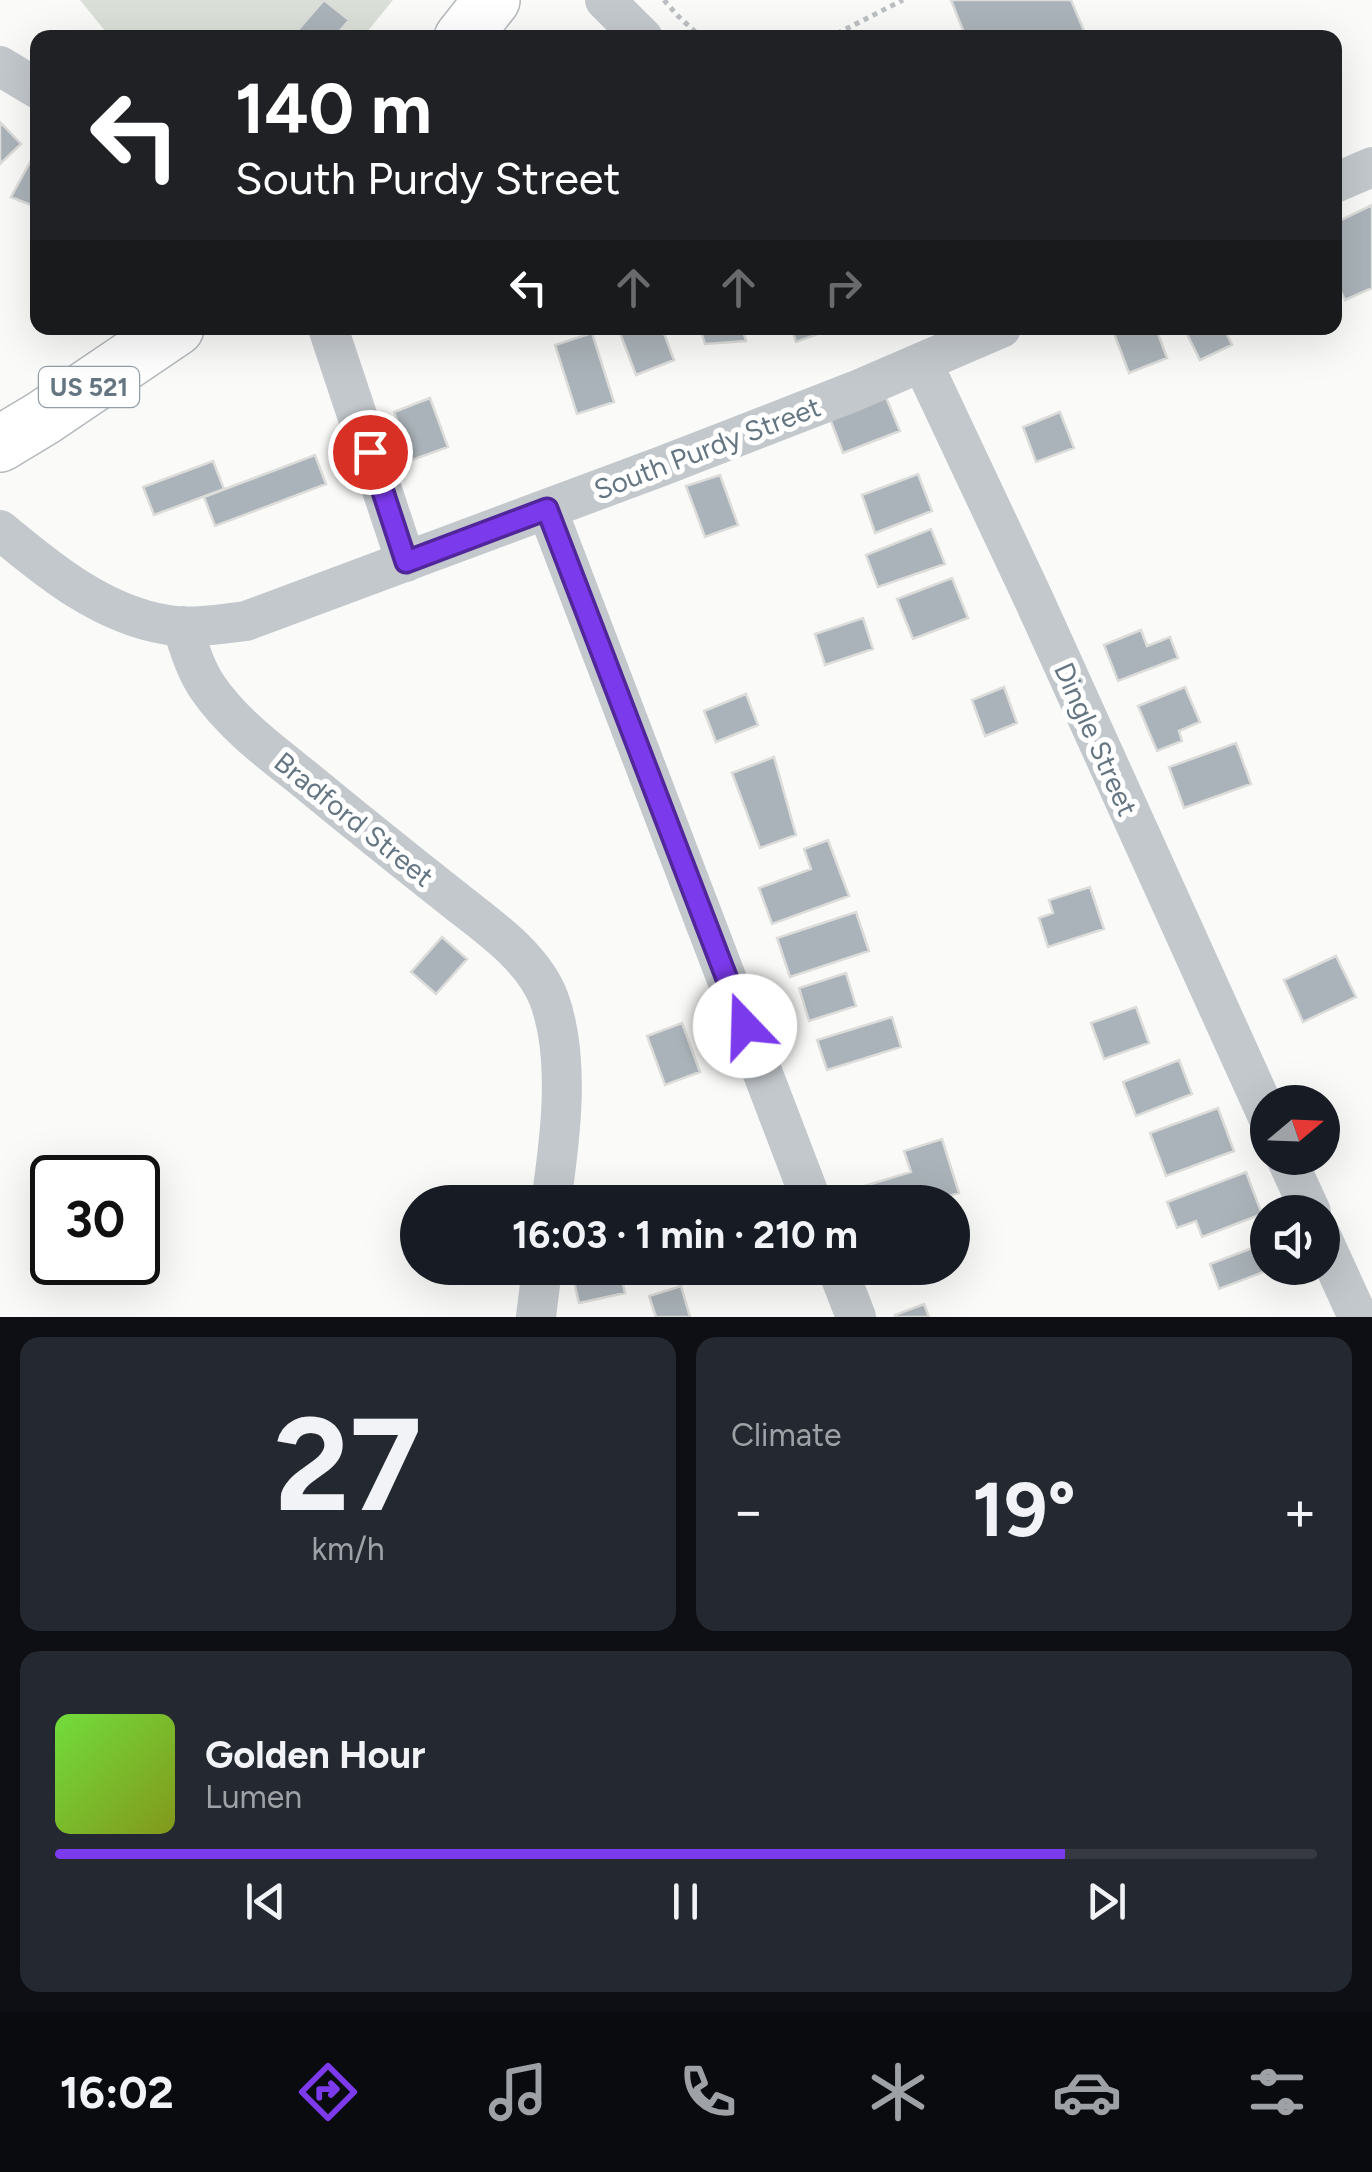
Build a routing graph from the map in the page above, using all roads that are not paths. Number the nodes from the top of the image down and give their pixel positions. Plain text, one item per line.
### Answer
1 (492, 0) edge
2 (605, 0) edge
3 (468, 30) edge
4 (635, 30) edge
5 (0, 66) edge
6 (30, 84) edge
7 (1372, 167) edge
8 (1342, 180) edge
9 (166, 335) edge
10 (330, 335) edge
11 (985, 335) edge
12 (922, 362) junction
13 (0, 444) edge
14 (547, 509) junction
15 (0, 530) edge
16 (406, 562) junction
17 (182, 626) junction
18 (1254, 1085) edge
19 (554, 1185) edge
20 (805, 1185) edge
21 (1340, 1278) edge
22 (540, 1285) edge
23 (844, 1285) edge
24 (536, 1317) edge
25 (856, 1317) edge
26 (1358, 1317) edge

1 - 3 highway
2 - 4 street
5 - 6 street
7 - 8 street
9 - 13 highway, US 521
10 - 16 street
11 - 12 street, South Purdy Street
12 - 14 street, South Purdy Street
12 - 18 street, Dingle Street
14 - 16 street, South Purdy Street
14 - 20 street
15 - 17 street
16 - 17 street, South Purdy Street
17 - 19 street, Bradford Street
21 - 26 street
22 - 24 street
23 - 25 street

